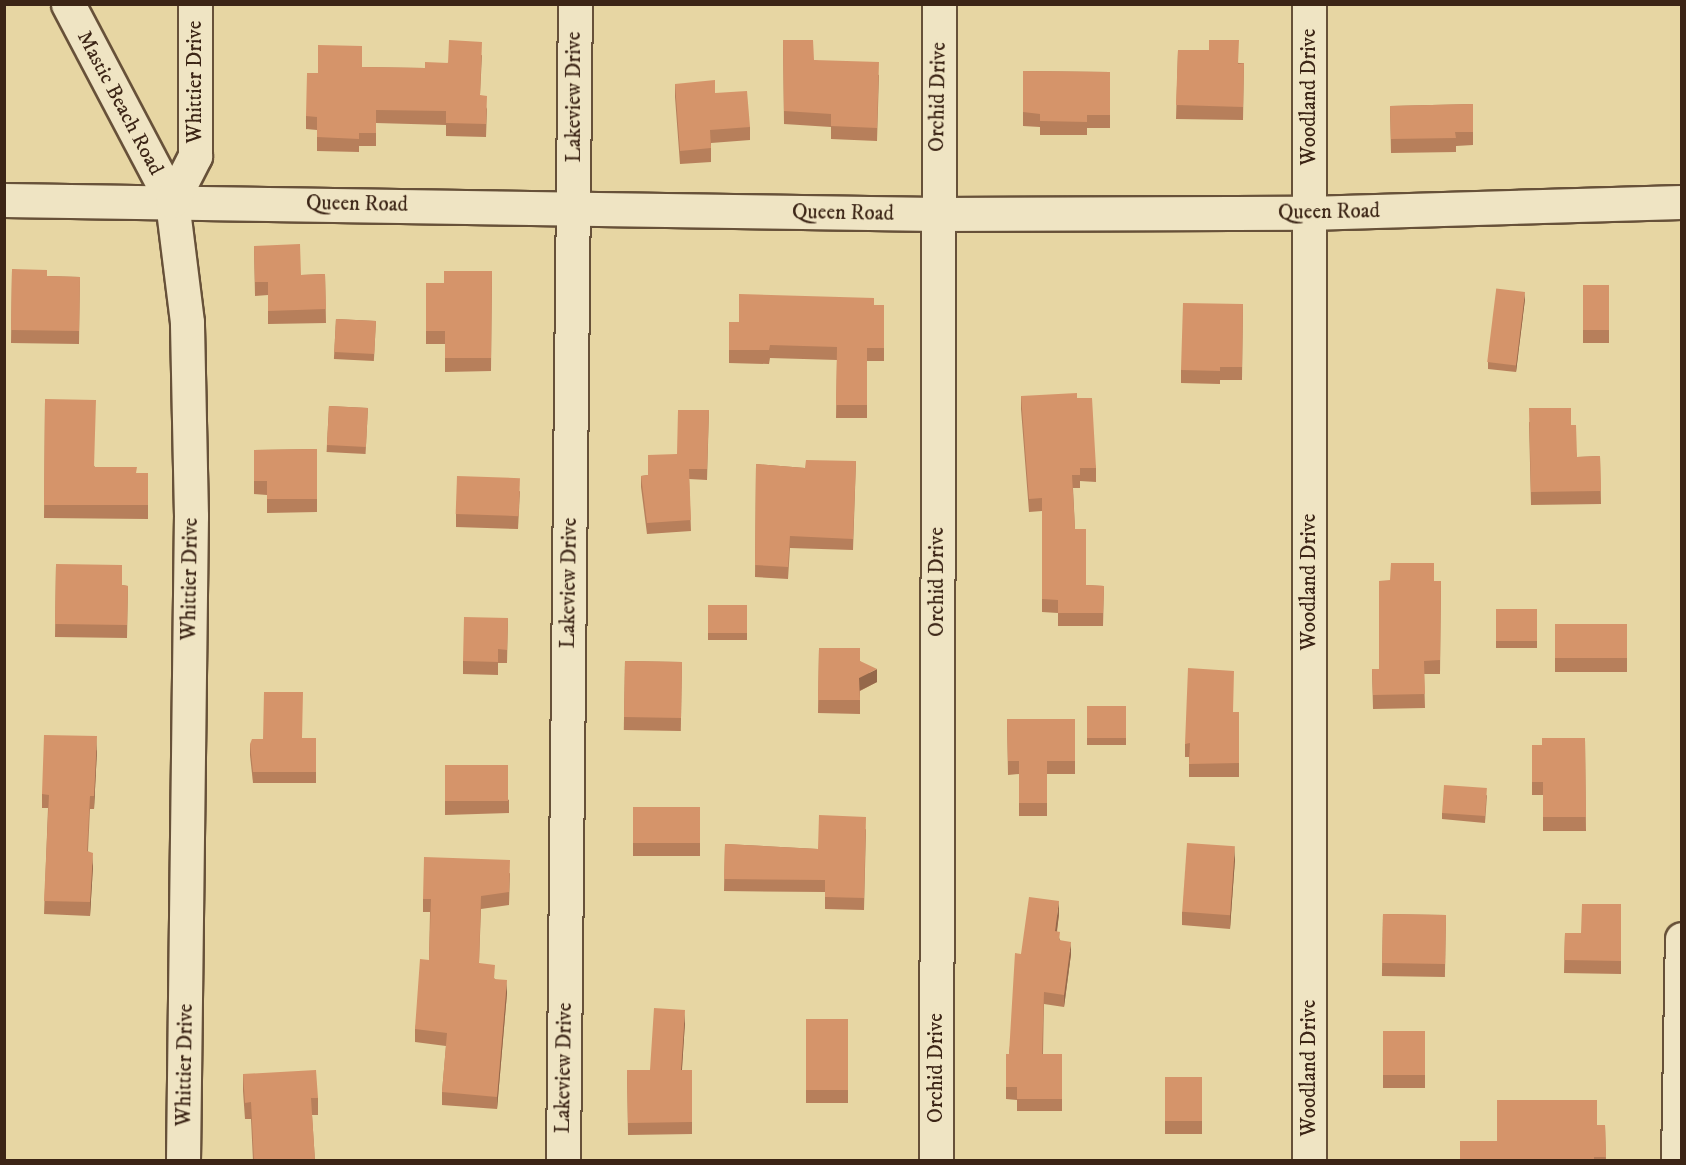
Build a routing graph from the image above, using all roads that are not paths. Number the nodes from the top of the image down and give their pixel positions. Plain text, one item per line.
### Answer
1 (68, 4) edge
2 (195, 4) edge
3 (575, 4) edge
4 (939, 4) edge
5 (1309, 4) edge
6 (1682, 190) edge
7 (4, 200) edge
8 (172, 201) junction
9 (1681, 202) edge
10 (573, 207) junction
11 (1308, 213) junction
12 (937, 214) junction
13 (1682, 218) edge
14 (1682, 939) edge
15 (183, 1161) edge
16 (563, 1161) edge
17 (936, 1161) edge
18 (1309, 1161) edge
19 (1678, 1161) edge

1 - 8 street, Mastic Beach Road
2 - 8 street, Whittier Drive
3 - 10 street, Lakeview Drive
4 - 12 street, Orchid Drive
5 - 11 street, Woodland Drive
6 - 9 street
7 - 8 street, Queen Road
8 - 10 street, Queen Road
8 - 15 street, Whittier Drive
9 - 11 street, Queen Road
9 - 13 street
10 - 12 street, Queen Road
10 - 16 street, Lakeview Drive
11 - 12 street, Queen Road
11 - 18 street, Woodland Drive
12 - 17 street, Orchid Drive
14 - 19 street

